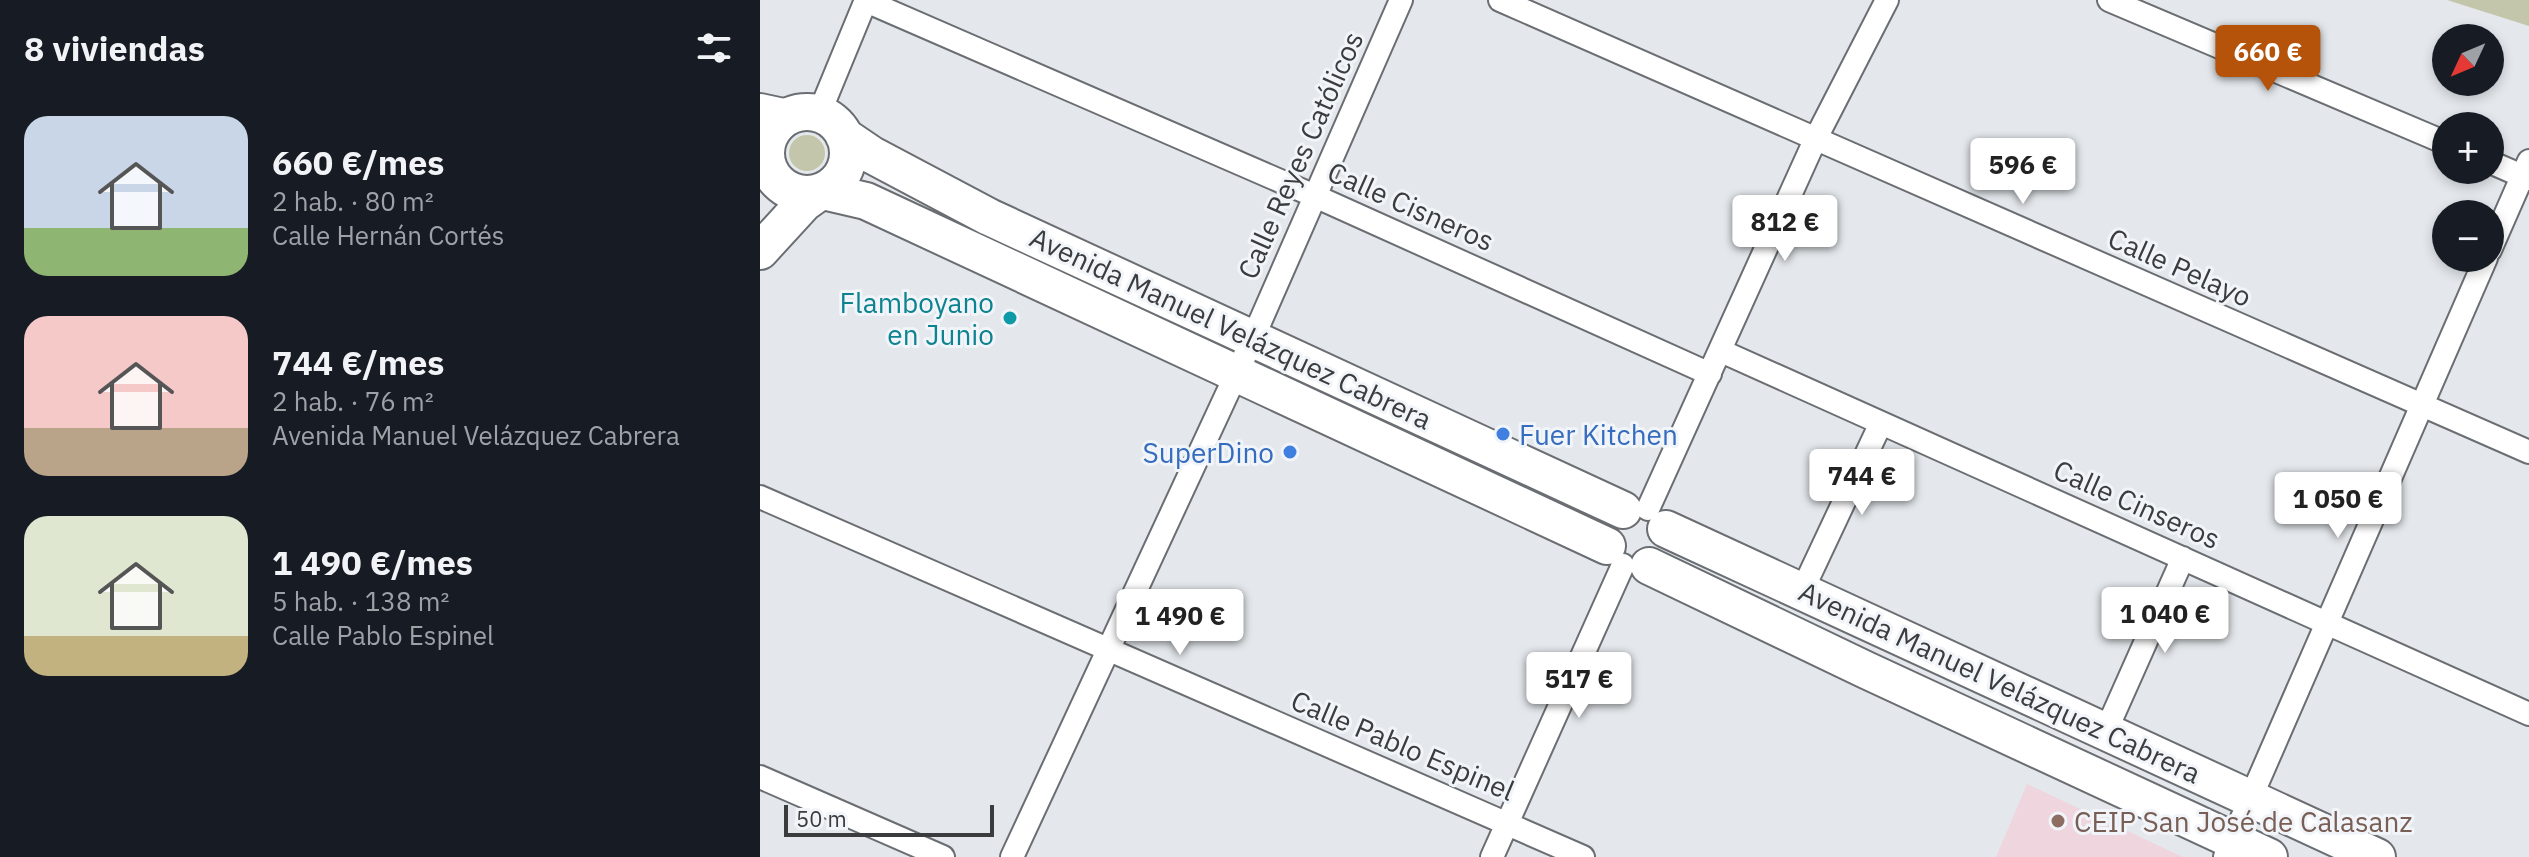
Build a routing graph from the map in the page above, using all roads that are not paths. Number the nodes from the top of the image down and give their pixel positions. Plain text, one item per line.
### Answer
1 (866, 0) edge
2 (1401, 0) edge
3 (1500, 0) edge
4 (1887, 0) edge
5 (2109, 0) edge
6 (803, 119) edge
7 (2432, 137) edge
8 (1815, 140) junction
9 (765, 162) edge
10 (2504, 166) edge
11 (2527, 172) edge
12 (820, 192) junction
13 (1317, 197) junction
14 (2504, 220) edge
15 (760, 250) edge
16 (2480, 272) edge
17 (1253, 338) junction
18 (1721, 351) junction
19 (1710, 374) junction
20 (1236, 375) junction
21 (2422, 406) junction
22 (1881, 423) junction
23 (2529, 452) edge
24 (760, 497) edge
25 (1646, 516) junction
26 (2183, 558) junction
27 (1627, 559) junction
28 (1802, 591) junction
29 (2327, 623) junction
30 (1108, 650) junction
31 (2529, 714) edge
32 (2105, 733) junction
33 (760, 777) edge
34 (2250, 798) junction
35 (1508, 823) junction
36 (2228, 849) edge
37 (943, 857) edge
38 (1012, 857) edge
39 (1492, 857) edge
40 (1583, 857) edge
41 (2269, 857) edge
42 (2377, 857) edge

1 - 6 street
1 - 13 street, Calle Cisneros
2 - 13 street, Calle Reyes Católicos
3 - 8 street, Calle Pelayo
4 - 8 street
5 - 7 street
6 - 9 main road
6 - 12 main road
6 - 17 main road, Avenida Manuel Velázquez Cabrera
8 - 18 street
8 - 21 street, Calle Pelayo
9 - 12 main road
9 - 15 main road
10 - 11 street
11 - 14 street
12 - 15 main road
12 - 20 main road, Avenida Manuel Velázquez Cabrera
13 - 17 street, Calle Reyes Católicos
13 - 19 street, Calle Cisneros
16 - 21 street
17 - 20 street, Calle Reyes Católicos
17 - 25 main road, Avenida Manuel Velázquez Cabrera
18 - 19 street
18 - 22 street, Calle Cinseros
19 - 25 street
20 - 27 main road, Avenida Manuel Velázquez Cabrera
20 - 30 street, Calle Reyes Católicos
21 - 23 street, Calle Pelayo
21 - 29 street
22 - 26 street, Calle Cinseros
22 - 28 street
24 - 30 street, Calle Pablo Espinel
25 - 27 main road
25 - 27 main road
25 - 28 main road, Avenida Manuel Velázquez Cabrera
26 - 29 street, Calle Cinseros
26 - 32 street
27 - 35 street
27 - 36 main road, Avenida Manuel Velázquez Cabrera
28 - 32 main road, Avenida Manuel Velázquez Cabrera
29 - 31 street, Calle Cinseros
29 - 34 street
30 - 35 street, Calle Pablo Espinel
30 - 38 street, Calle Reyes Católicos
32 - 34 main road, Avenida Manuel Velázquez Cabrera
33 - 37 street
34 - 36 street
34 - 42 main road, Avenida Manuel Velázquez Cabrera
35 - 39 street
35 - 40 street, Calle Pablo Espinel
36 - 41 main road, Avenida Manuel Velázquez Cabrera

